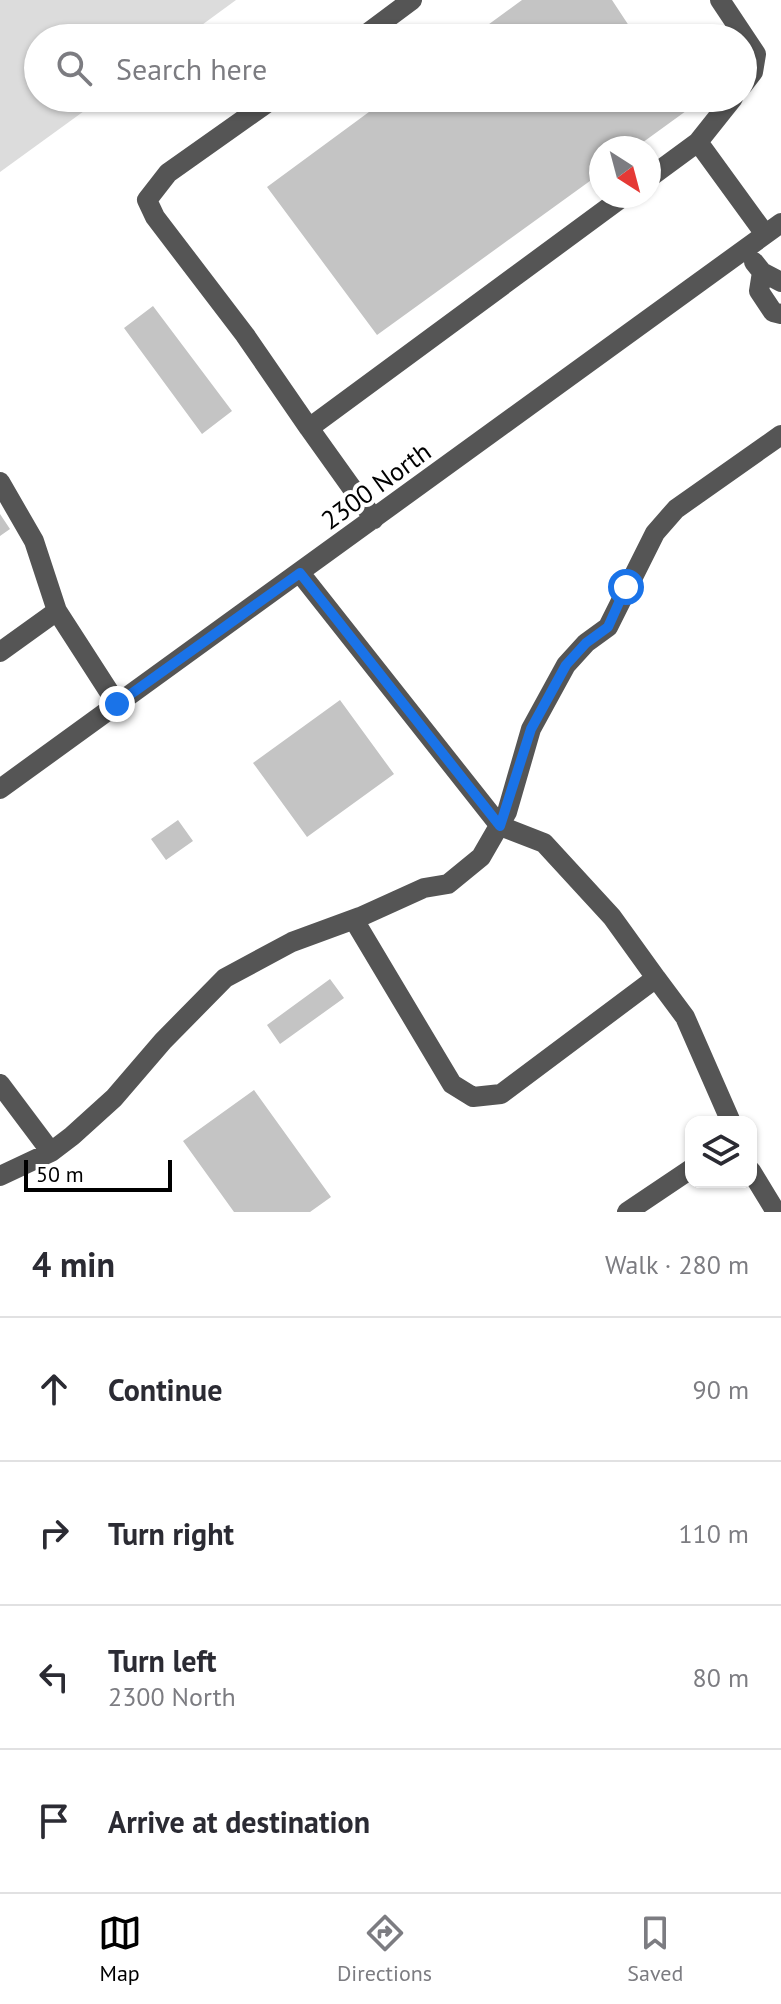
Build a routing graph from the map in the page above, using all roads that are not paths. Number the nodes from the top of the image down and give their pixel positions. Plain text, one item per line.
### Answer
1 (412, 0) edge
2 (720, 0) edge
3 (380, 24) edge
4 (736, 24) edge
5 (254, 112) edge
6 (722, 112) edge
7 (698, 142) junction
8 (661, 169) edge
9 (608, 208) edge
10 (773, 229) edge
11 (744, 249) junction
12 (762, 272) junction
13 (781, 282) edge
14 (781, 314) edge
15 (309, 428) junction
16 (781, 435) edge
17 (0, 482) edge
18 (374, 519) junction
19 (300, 573) junction
20 (57, 611) junction
21 (0, 652) edge
22 (117, 704) junction
23 (0, 789) edge
24 (500, 826) junction
25 (354, 920) junction
26 (656, 978) junction
27 (0, 1084) edge
28 (728, 1116) edge
29 (51, 1152) junction
30 (685, 1173) edge
31 (0, 1176) edge
32 (757, 1181) edge
33 (627, 1212) edge
34 (776, 1212) edge

1 - 3 street
2 - 4 street
5 - 15 street
6 - 7 street
7 - 8 street
7 - 10 street
9 - 15 street
10 - 11 street, 2300 North
11 - 12 street
11 - 18 street, 2300 North
12 - 13 street
12 - 14 street
15 - 18 street
16 - 24 street
17 - 20 street
18 - 19 street, 2300 North
19 - 22 street, 2300 North
19 - 24 street
20 - 21 street
20 - 22 street
22 - 23 street, 2300 North
24 - 25 street
24 - 26 street
25 - 26 street
25 - 29 street
26 - 28 street
27 - 29 street
29 - 31 street
30 - 33 street
32 - 34 street

